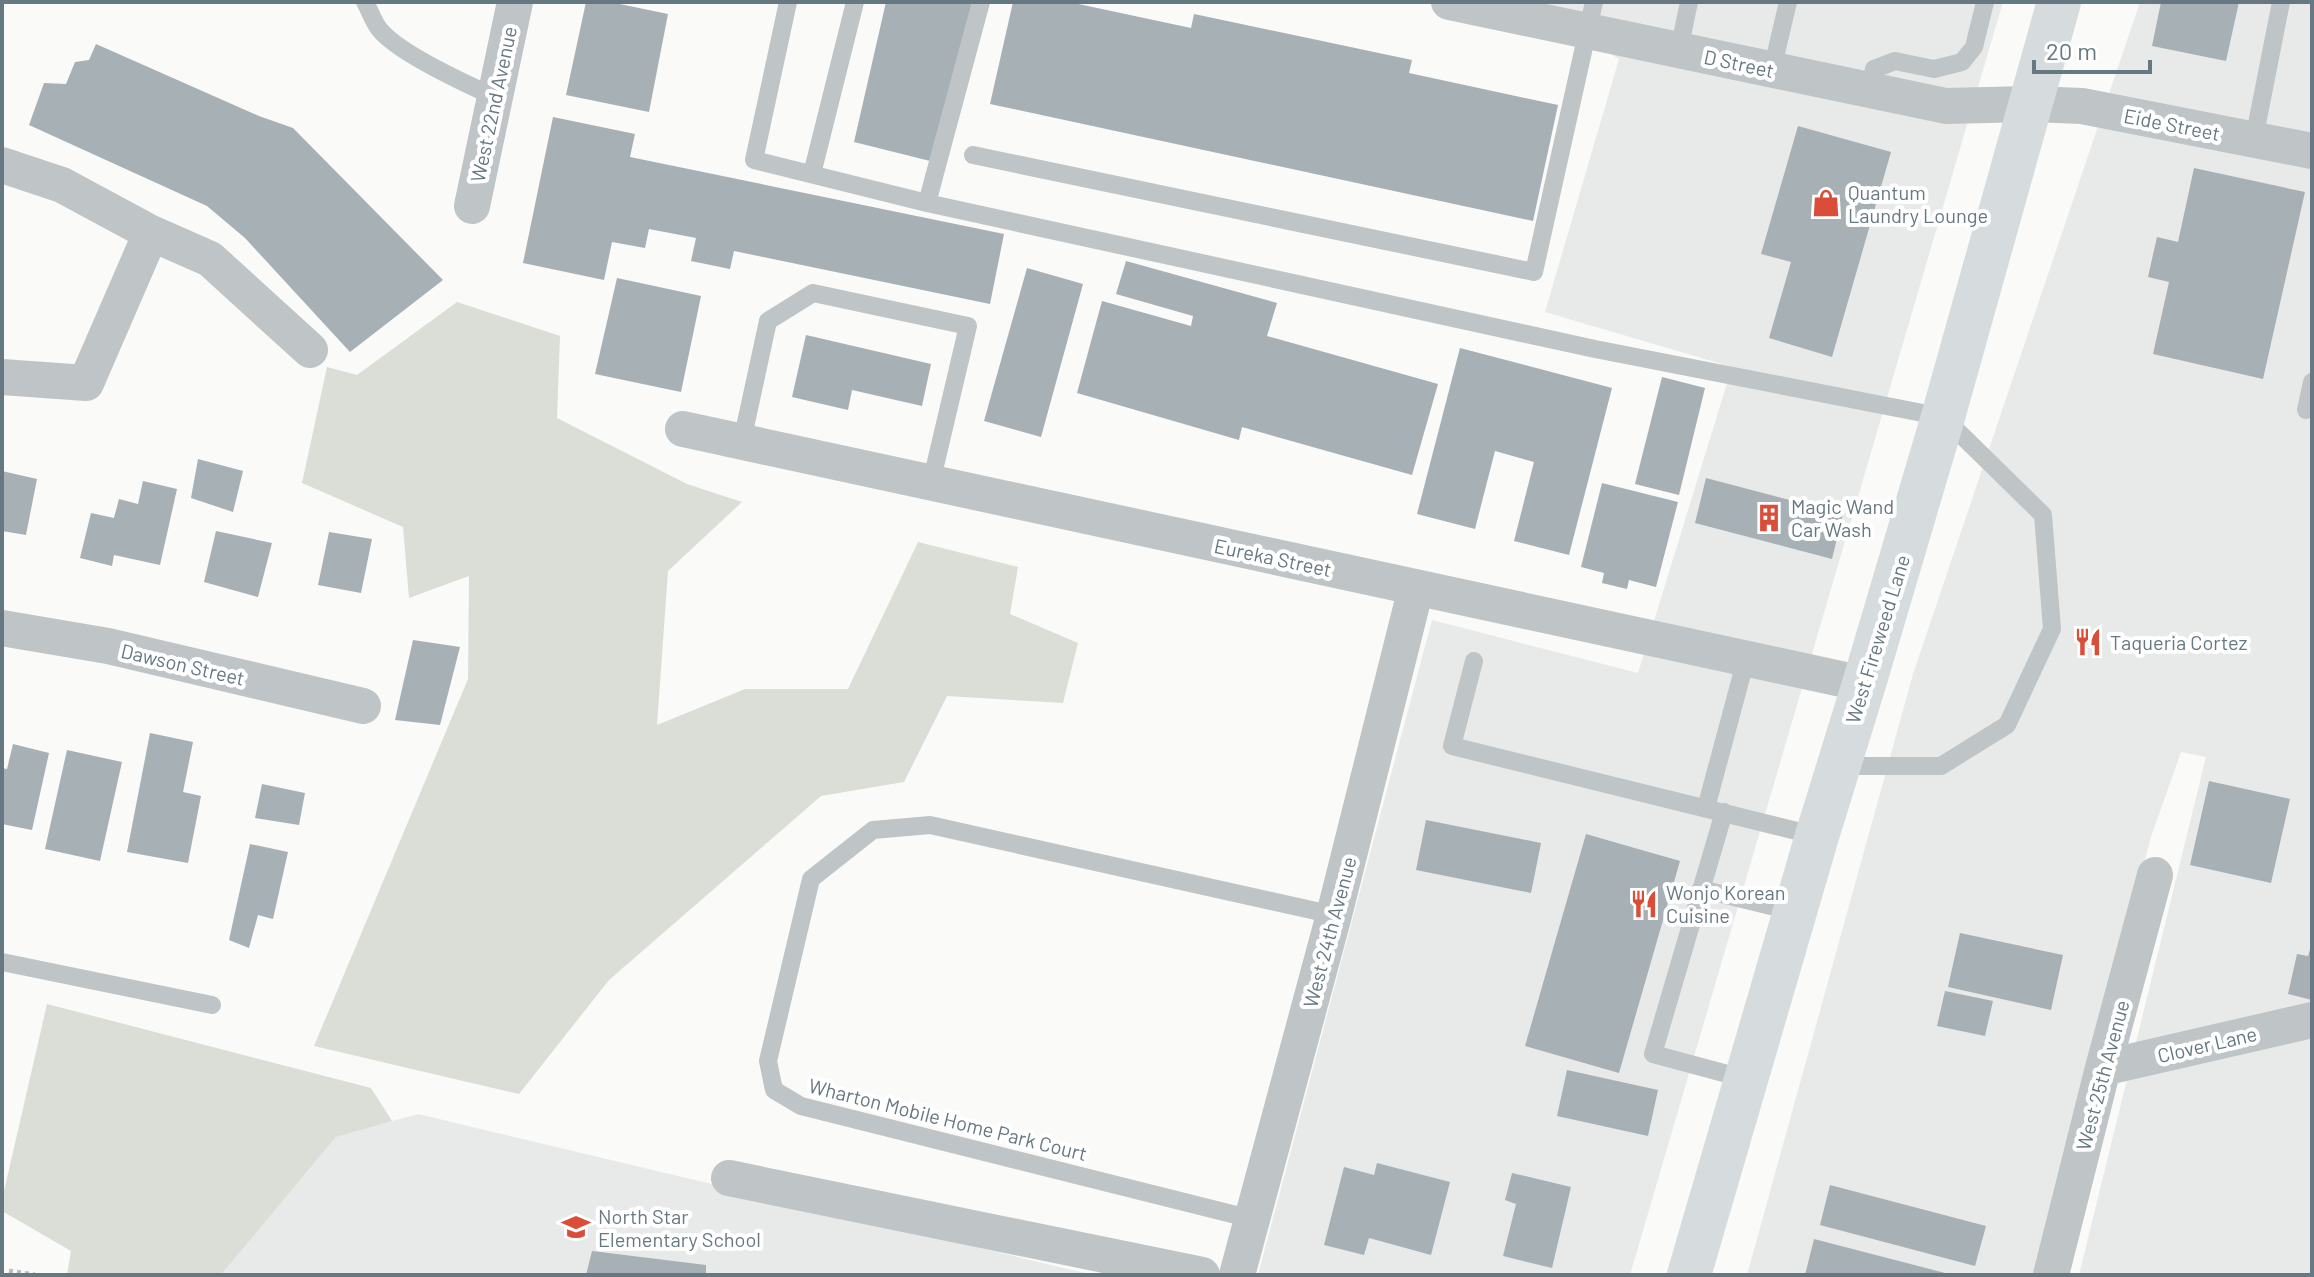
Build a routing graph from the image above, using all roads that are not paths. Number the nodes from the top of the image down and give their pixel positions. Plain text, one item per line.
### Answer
1 (365, 2) edge
2 (515, 2) edge
3 (788, 2) edge
4 (855, 2) edge
5 (981, 2) edge
6 (1449, 2) edge
7 (1689, 2) edge
8 (1788, 2) edge
9 (1985, 2) edge
10 (2059, 2) edge
11 (2281, 2) edge
12 (1591, 16) edge
13 (1679, 50) junction
14 (1772, 70) junction
15 (1869, 90) junction
16 (495, 97) junction
17 (2030, 104) junction
18 (2254, 139) junction
19 (2312, 151) edge
20 (973, 155) dead end
21 (2, 165) edge
22 (812, 174) junction
23 (927, 203) junction
24 (472, 206) dead end
25 (151, 233) junction
26 (310, 350) dead end
27 (2, 377) edge
28 (2312, 382) edge
29 (2306, 410) dead end
30 (1943, 417) junction
31 (683, 429) dead end
32 (742, 441) junction
33 (931, 483) junction
34 (1416, 588) junction
35 (2, 628) edge
36 (1746, 659) junction
37 (1474, 661) dead end
38 (1864, 684) junction
39 (363, 706) dead end
40 (1839, 766) junction
41 (1715, 810) junction
42 (1817, 836) junction
43 (2155, 875) dead end
44 (1701, 889) junction
45 (1795, 912) junction
46 (1334, 915) junction
47 (2, 962) edge
48 (212, 1005) dead end
49 (2312, 1020) edge
50 (2103, 1068) junction
51 (1746, 1079) junction
52 (729, 1178) dead end
53 (1252, 1219) junction
54 (1202, 1275) edge
55 (1237, 1275) edge
56 (1689, 1275) edge
57 (2051, 1275) edge

1 - 16 lane
2 - 16 street, West 22nd Avenue
3 - 22 lane
4 - 22 lane
5 - 23 lane
6 - 12 street, D Street
7 - 13 lane
8 - 14 lane
9 - 15 lane
10 - 17 main road, West Fireweed Lane
11 - 18 lane
12 - 13 street, D Street
12 - 20 lane
13 - 14 street, D Street
14 - 15 street, D Street
15 - 17 street, D Street
16 - 24 street, West 22nd Avenue
17 - 18 street, Eide Street
17 - 30 main road, West Fireweed Lane
18 - 19 street, Eide Street
21 - 25 street
22 - 23 lane
23 - 30 lane
25 - 26 street
25 - 27 street
28 - 29 lane
30 - 38 main road, West Fireweed Lane
30 - 40 lane
31 - 32 street, Eureka Street
32 - 33 street, Eureka Street
32 - 33 lane
33 - 34 street, Eureka Street
34 - 36 street, Eureka Street
34 - 46 street, West 24th Avenue
35 - 39 street, Dawson Street
36 - 38 street, Eureka Street
36 - 41 lane
37 - 41 lane
38 - 40 main road, West Fireweed Lane
40 - 42 main road, West Fireweed Lane
41 - 42 lane
41 - 44 lane
42 - 45 main road, West Fireweed Lane
43 - 50 street, West 25th Avenue
44 - 45 lane
44 - 51 lane
45 - 51 main road, West Fireweed Lane
46 - 53 street, West 24th Avenue
46 - 53 lane, Wharton Mobile Home Park Court
47 - 48 lane
49 - 50 street, Clover Lane
50 - 57 street, West 25th Avenue
51 - 56 main road, West Fireweed Lane
52 - 54 street
53 - 55 street, West 24th Avenue

